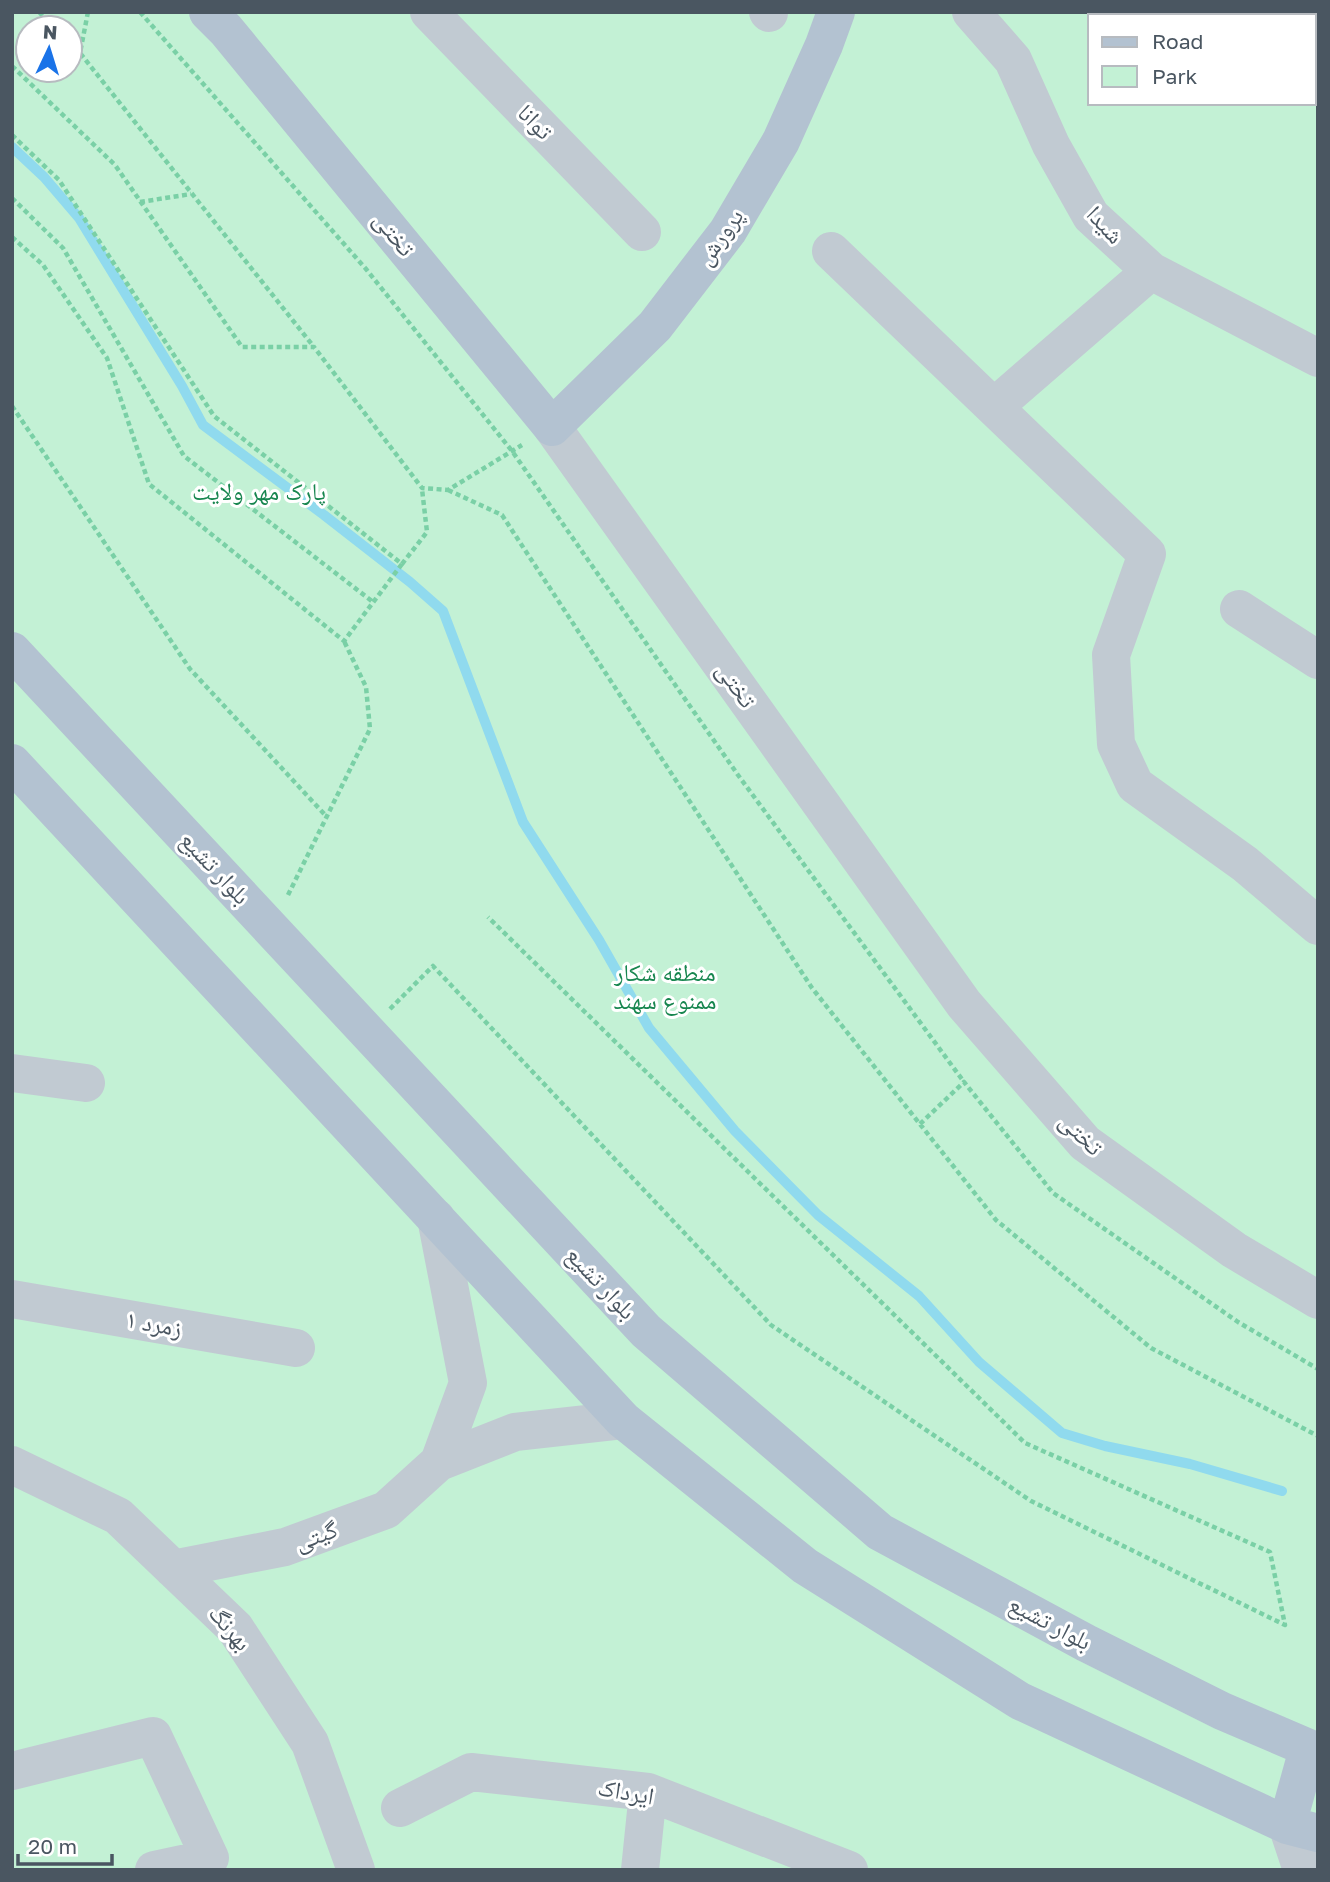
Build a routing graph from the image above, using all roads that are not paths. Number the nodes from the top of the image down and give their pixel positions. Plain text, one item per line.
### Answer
1 (208, 12) edge
2 (429, 12) edge
3 (836, 12) edge
4 (971, 12) edge
5 (642, 232) dead end
6 (831, 251) dead end
7 (1151, 271) junction
8 (1318, 358) edge
9 (994, 407) junction
10 (552, 427) junction
11 (1239, 609) dead end
12 (12, 651) edge
13 (1318, 660) edge
14 (12, 763) edge
15 (1318, 926) edge
16 (12, 1073) edge
17 (86, 1083) dead end
18 (436, 1218) junction
19 (12, 1299) edge
20 (1318, 1300) edge
21 (296, 1348) dead end
22 (623, 1420) junction
23 (439, 1462) junction
24 (12, 1465) edge
25 (173, 1569) junction
26 (1313, 1750) edge
27 (12, 1771) edge
28 (648, 1792) junction
29 (400, 1808) dead end
30 (1302, 1829) edge
31 (154, 1870) edge
32 (356, 1870) edge
33 (640, 1870) edge
34 (849, 1870) edge
35 (1302, 1870) edge

1 - 10 main road, تختی
2 - 5 street, توانا
3 - 10 main road, پرورش
4 - 7 street, شیدا
6 - 9 street
7 - 8 street, شیدا
7 - 9 street
9 - 15 street
10 - 20 street, تختی
11 - 13 street
12 - 26 main road, بلوار تشیع
14 - 18 main road
16 - 17 street
18 - 22 main road
18 - 23 street, گیتی
19 - 21 street, زمرد ۱
22 - 23 street, گیتی
22 - 30 main road
23 - 25 street, گیتی
24 - 25 street, بهرنگ
25 - 32 street, بهرنگ
26 - 30 main road
27 - 31 street
28 - 29 street, ایرداک
28 - 33 street
28 - 34 street, ایرداک
30 - 35 street

